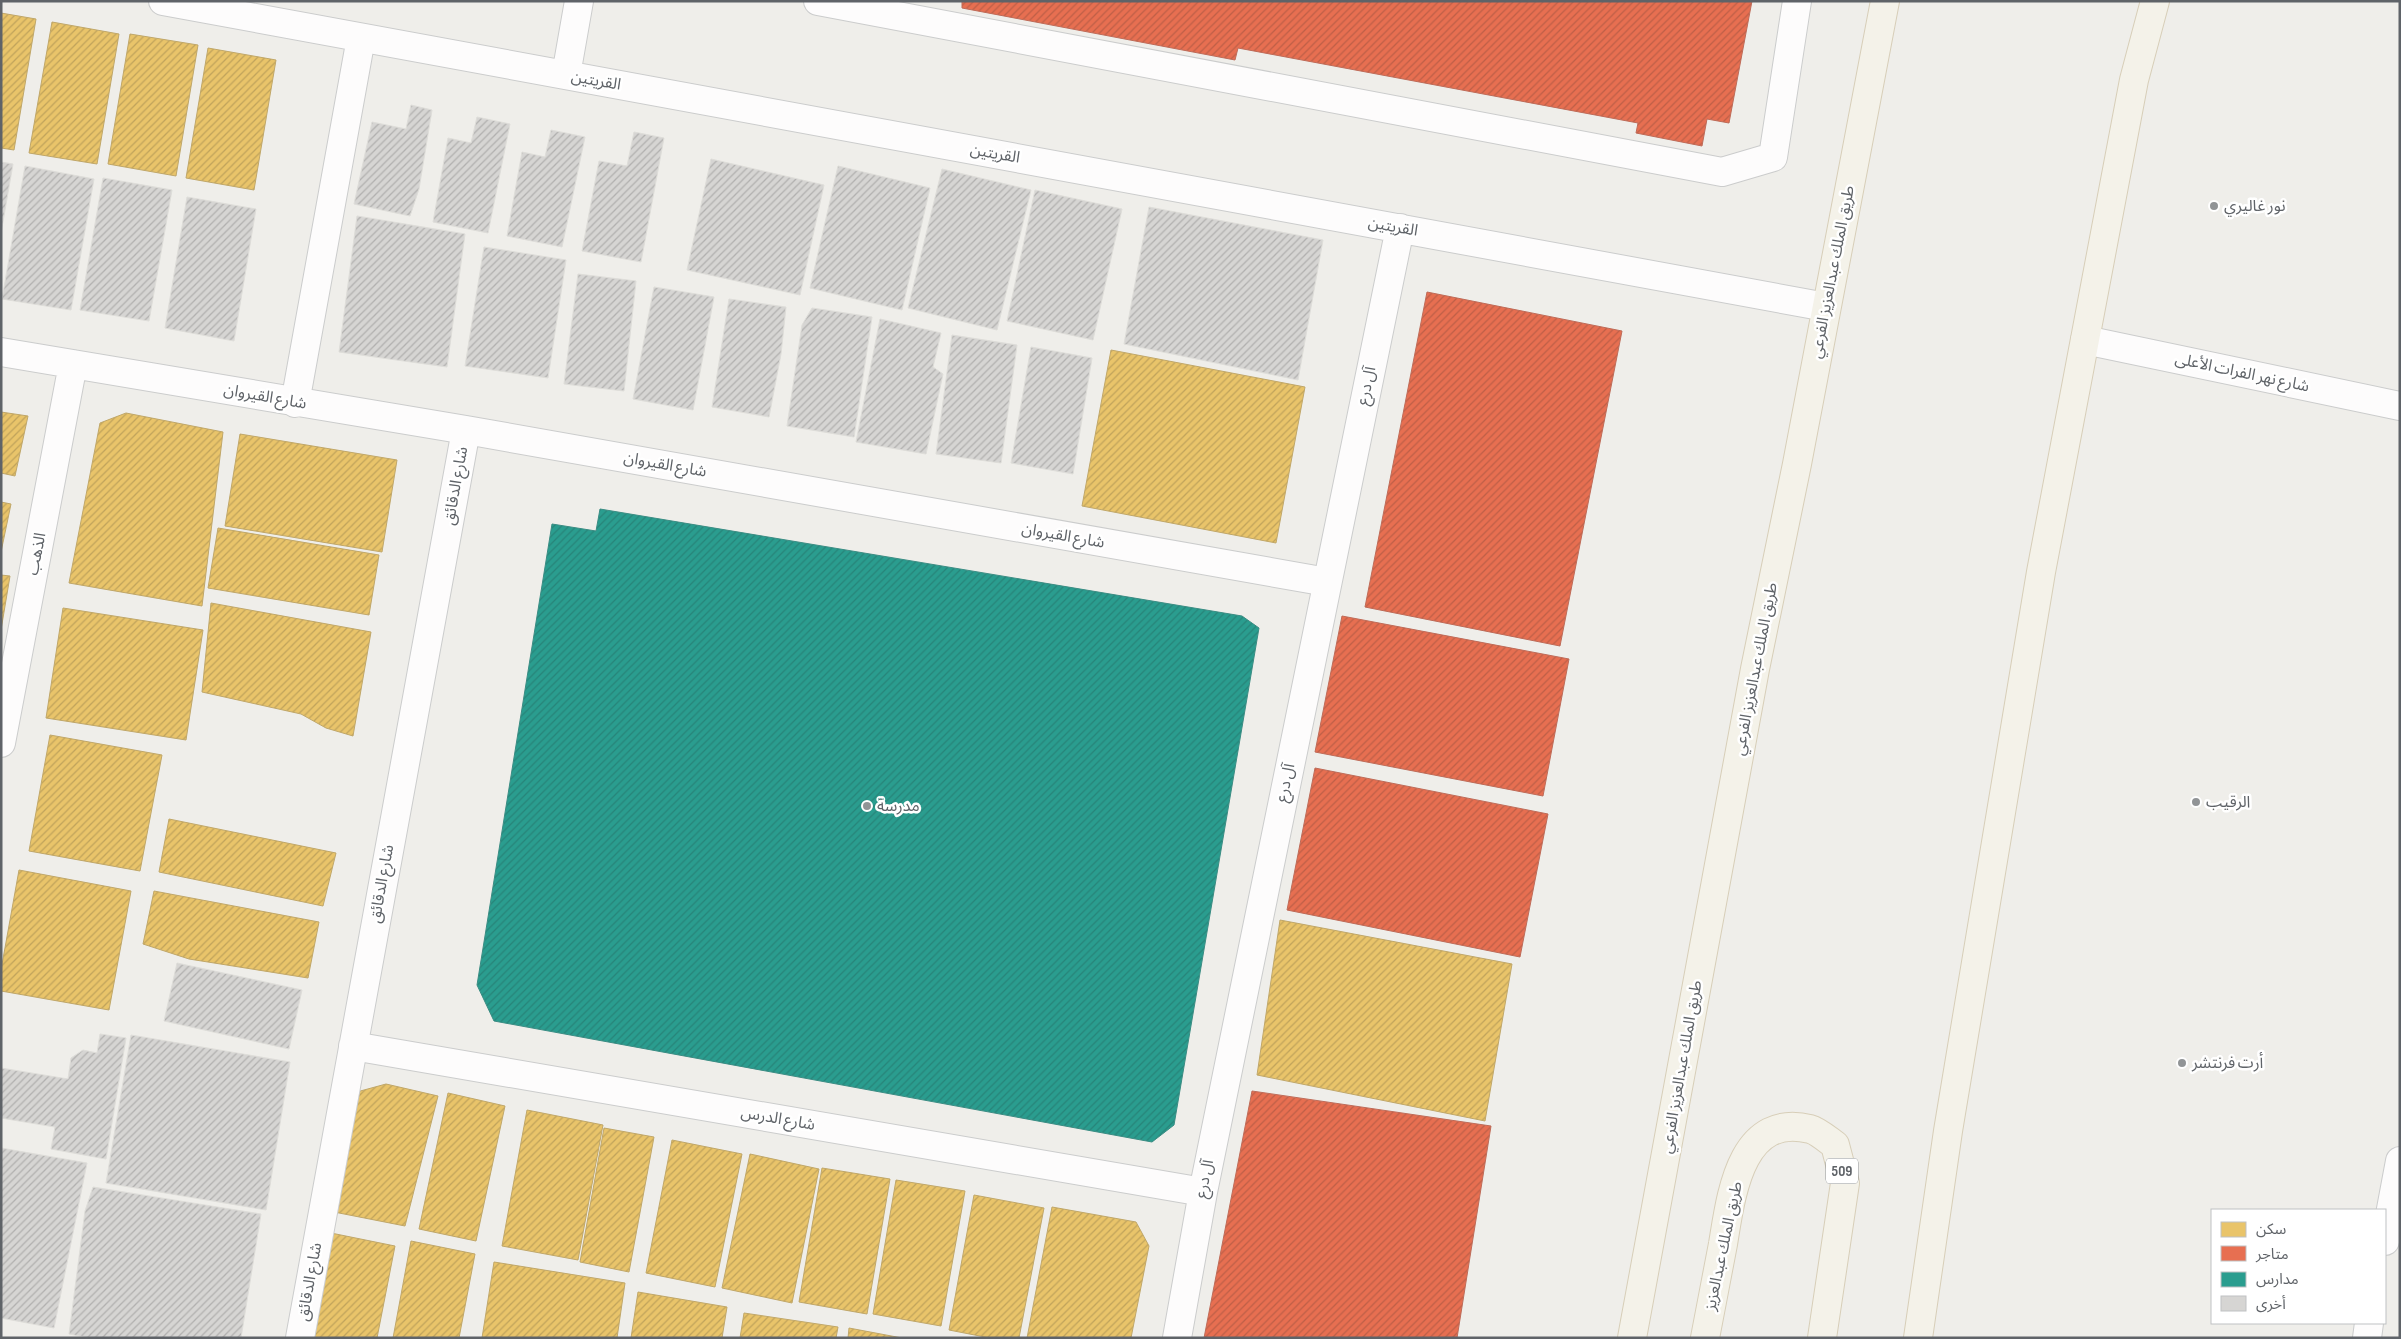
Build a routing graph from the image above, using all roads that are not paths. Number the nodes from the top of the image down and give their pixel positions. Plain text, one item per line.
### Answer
1 (164, 1) edge
2 (579, 1) edge
3 (818, 1) edge
4 (1797, 1) edge
5 (1884, 1) edge
6 (2155, 1) edge
7 (361, 38) junction
8 (566, 76) junction
9 (1400, 228) junction
10 (1826, 307) junction
11 (2085, 340) junction
12 (1, 352) edge
13 (73, 364) junction
14 (295, 403) junction
15 (2400, 406) edge
16 (466, 430) junction
17 (1327, 582) junction
18 (1, 743) edge
19 (353, 1046) junction
20 (2400, 1161) edge
21 (1203, 1192) junction
22 (2386, 1236) edge
23 (2370, 1324) edge
24 (300, 1338) edge
25 (1177, 1338) edge
26 (1632, 1338) edge
27 (1705, 1338) edge
28 (1822, 1338) edge
29 (1918, 1338) edge
30 (2367, 1338) edge

1 - 7 street, القريتين
2 - 8 street
3 - 4 street
5 - 10 main road, طريق الملك عبدالعزيز الفرعي
6 - 11 main road
7 - 8 street, القريتين
7 - 14 street
8 - 9 street, القريتين
9 - 10 street, القريتين
9 - 17 street, آل درع
10 - 26 main road, طريق الملك عبدالعزيز الفرعي
11 - 15 street, شارع نهر الفرات الأعلى
11 - 29 main road
12 - 13 street, شارع القيروان
13 - 14 street, شارع القيروان
13 - 18 street, الذهب
14 - 16 street, شارع القيروان
16 - 17 street, شارع القيروان
16 - 19 street, شارع الدقائق
17 - 21 street, آل درع
19 - 21 street, شارع الدرس
19 - 24 street, شارع الدقائق
20 - 22 street
21 - 25 street, آل درع
23 - 30 street
27 - 28 main road, طريق الملك عبدالعزيز / 509

